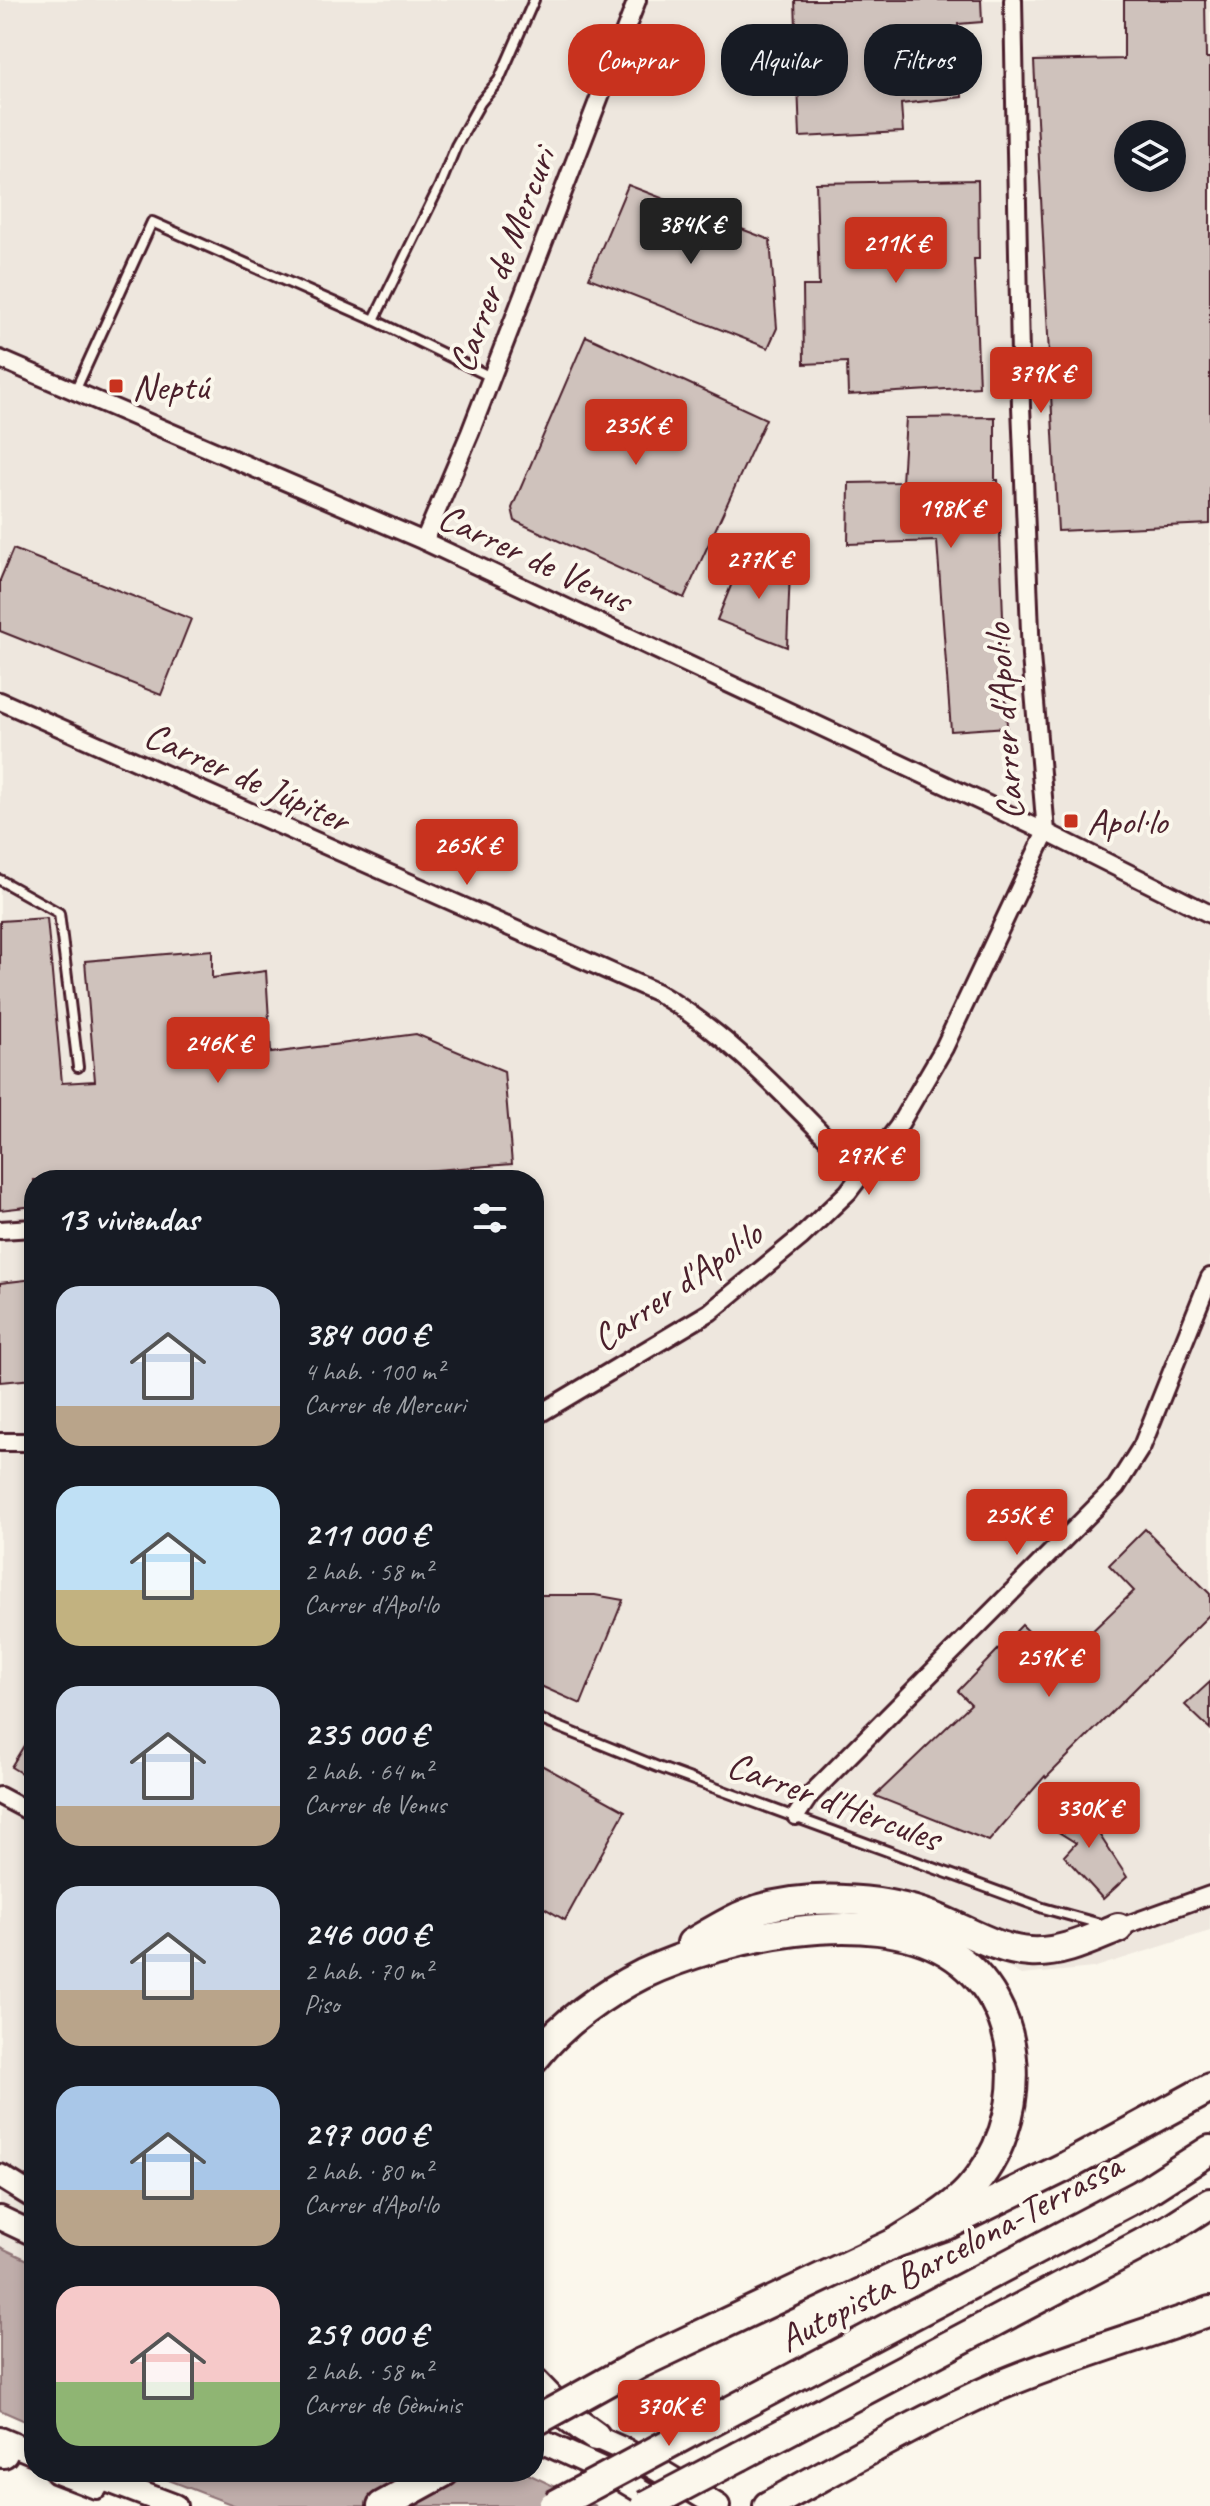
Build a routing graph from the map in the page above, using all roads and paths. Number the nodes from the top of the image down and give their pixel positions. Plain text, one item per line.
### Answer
1 (534, 0) edge
2 (637, 0) edge
3 (1013, 0) edge
4 (374, 320) junction
5 (0, 359) edge
6 (491, 377) junction
7 (75, 391) junction
8 (424, 541) junction
9 (0, 701) edge
10 (1046, 832) junction
11 (0, 880) edge
12 (1210, 914) edge
13 (78, 1067) dead end
14 (862, 1174) junction
15 (24, 1229) edge
16 (0, 1230) edge
17 (1210, 1277) edge
18 (544, 1411) edge
19 (0, 1442) edge
20 (24, 1442) edge
21 (544, 1721) edge
22 (0, 1796) edge
23 (24, 1809) edge
24 (796, 1816) junction
25 (1210, 1895) edge
26 (1118, 1928) junction
27 (645, 1974) junction
28 (544, 2049) edge
29 (1210, 2088) edge
30 (1210, 2150) edge
31 (0, 2176) edge
32 (24, 2191) edge
33 (0, 2193) edge
34 (1210, 2203) edge
35 (24, 2204) edge
36 (0, 2218) edge
37 (24, 2229) edge
38 (895, 2243) junction
39 (1210, 2311) edge
40 (1210, 2324) edge
41 (1140, 2337) junction
42 (544, 2393) edge
43 (544, 2415) edge
44 (544, 2416) edge
45 (595, 2436) junction
46 (544, 2443) edge
47 (1, 2449) edge
48 (24, 2452) edge
49 (24, 2459) edge
50 (83, 2482) edge
51 (111, 2482) edge
52 (426, 2482) edge
53 (146, 2506) edge
54 (175, 2506) edge
55 (382, 2506) edge
56 (553, 2506) edge
57 (645, 2506) edge
58 (666, 2506) edge
59 (718, 2506) edge
60 (768, 2506) edge

1 - 4 lane
2 - 6 street, Carrer de Mercuri
3 - 10 street, Carrer d'Apol·lo
4 - 6 lane
4 - 7 lane
5 - 7 street, Carrer de Venus
6 - 8 street, Carrer de Mercuri
7 - 8 street, Carrer de Venus
8 - 10 street, Carrer de Venus
9 - 14 street, Carrer de Júpiter
10 - 12 street, Carrer de Venus
10 - 14 street, Carrer d'Apol·lo
11 - 13 lane
14 - 18 street, Carrer d'Apol·lo
15 - 16 street
17 - 24 street
19 - 20 street
21 - 24 lane, Carrer d'Hèrcules
22 - 23 street
24 - 26 lane, Carrer d'Hèrcules
25 - 26 street
26 - 27 highway
27 - 28 highway
27 - 38 highway
29 - 38 highway
30 - 56 highway, Autopista Barcelona-Terrassa, bridge
31 - 32 main road
33 - 35 main road
34 - 57 highway, bridge
36 - 37 main road
38 - 44 highway, bridge
39 - 41 highway
40 - 41 highway
41 - 60 highway
42 - 45 highway
43 - 45 main road
45 - 59 main road
46 - 58 main road
47 - 48 main road
47 - 49 main road
50 - 53 main road
51 - 54 main road
52 - 55 highway

